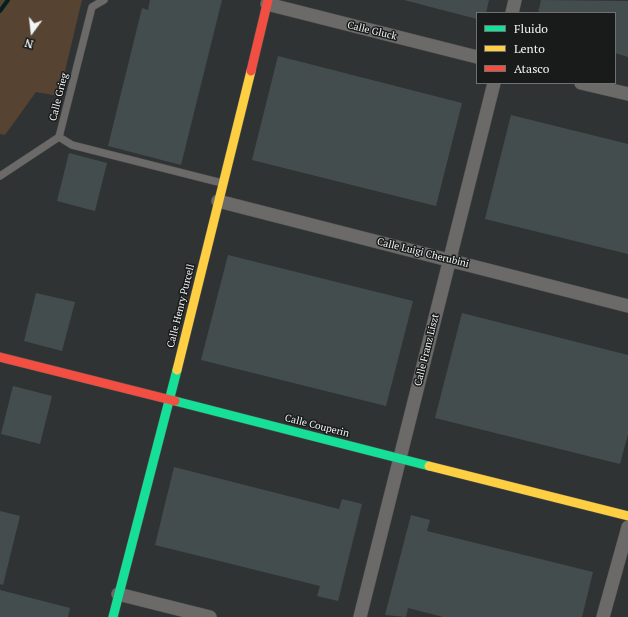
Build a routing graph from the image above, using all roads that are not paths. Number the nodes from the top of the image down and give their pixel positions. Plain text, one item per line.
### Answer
1 (104, 0) edge
2 (515, 0) edge
3 (267, 2) edge
4 (512, 12) edge
5 (476, 57) edge
6 (494, 84) edge
7 (585, 84) edge
8 (628, 94) edge
9 (59, 137) junction
10 (0, 176) edge
11 (222, 183) junction
12 (218, 201) junction
13 (450, 260) junction
14 (628, 306) edge
15 (0, 357) edge
16 (170, 400) junction
17 (400, 459) junction
18 (628, 516) edge
19 (628, 527) edge
20 (118, 594) junction
21 (113, 617) edge
22 (210, 617) edge
23 (360, 617) edge
24 (603, 617) edge

1 - 9 lane, Calle Grieg
2 - 4 street
3 - 5 street, Calle Gluck
3 - 11 street, Calle Henry Purcell
6 - 13 street, Calle Franz Liszt
7 - 8 street
9 - 10 lane, Calle Grieg
9 - 11 lane
11 - 12 street, Calle Henry Purcell
12 - 13 street, Calle Luigi Cherubini
12 - 16 street, Calle Henry Purcell
13 - 14 street, Calle Luigi Cherubini
13 - 17 street, Calle Franz Liszt
15 - 16 street, Calle Couperin
16 - 17 street, Calle Couperin
16 - 20 street, Calle Henry Purcell
17 - 18 street, Calle Couperin
17 - 23 street, Calle Franz Liszt
19 - 24 street
20 - 21 street, Calle Henry Purcell
20 - 22 street

